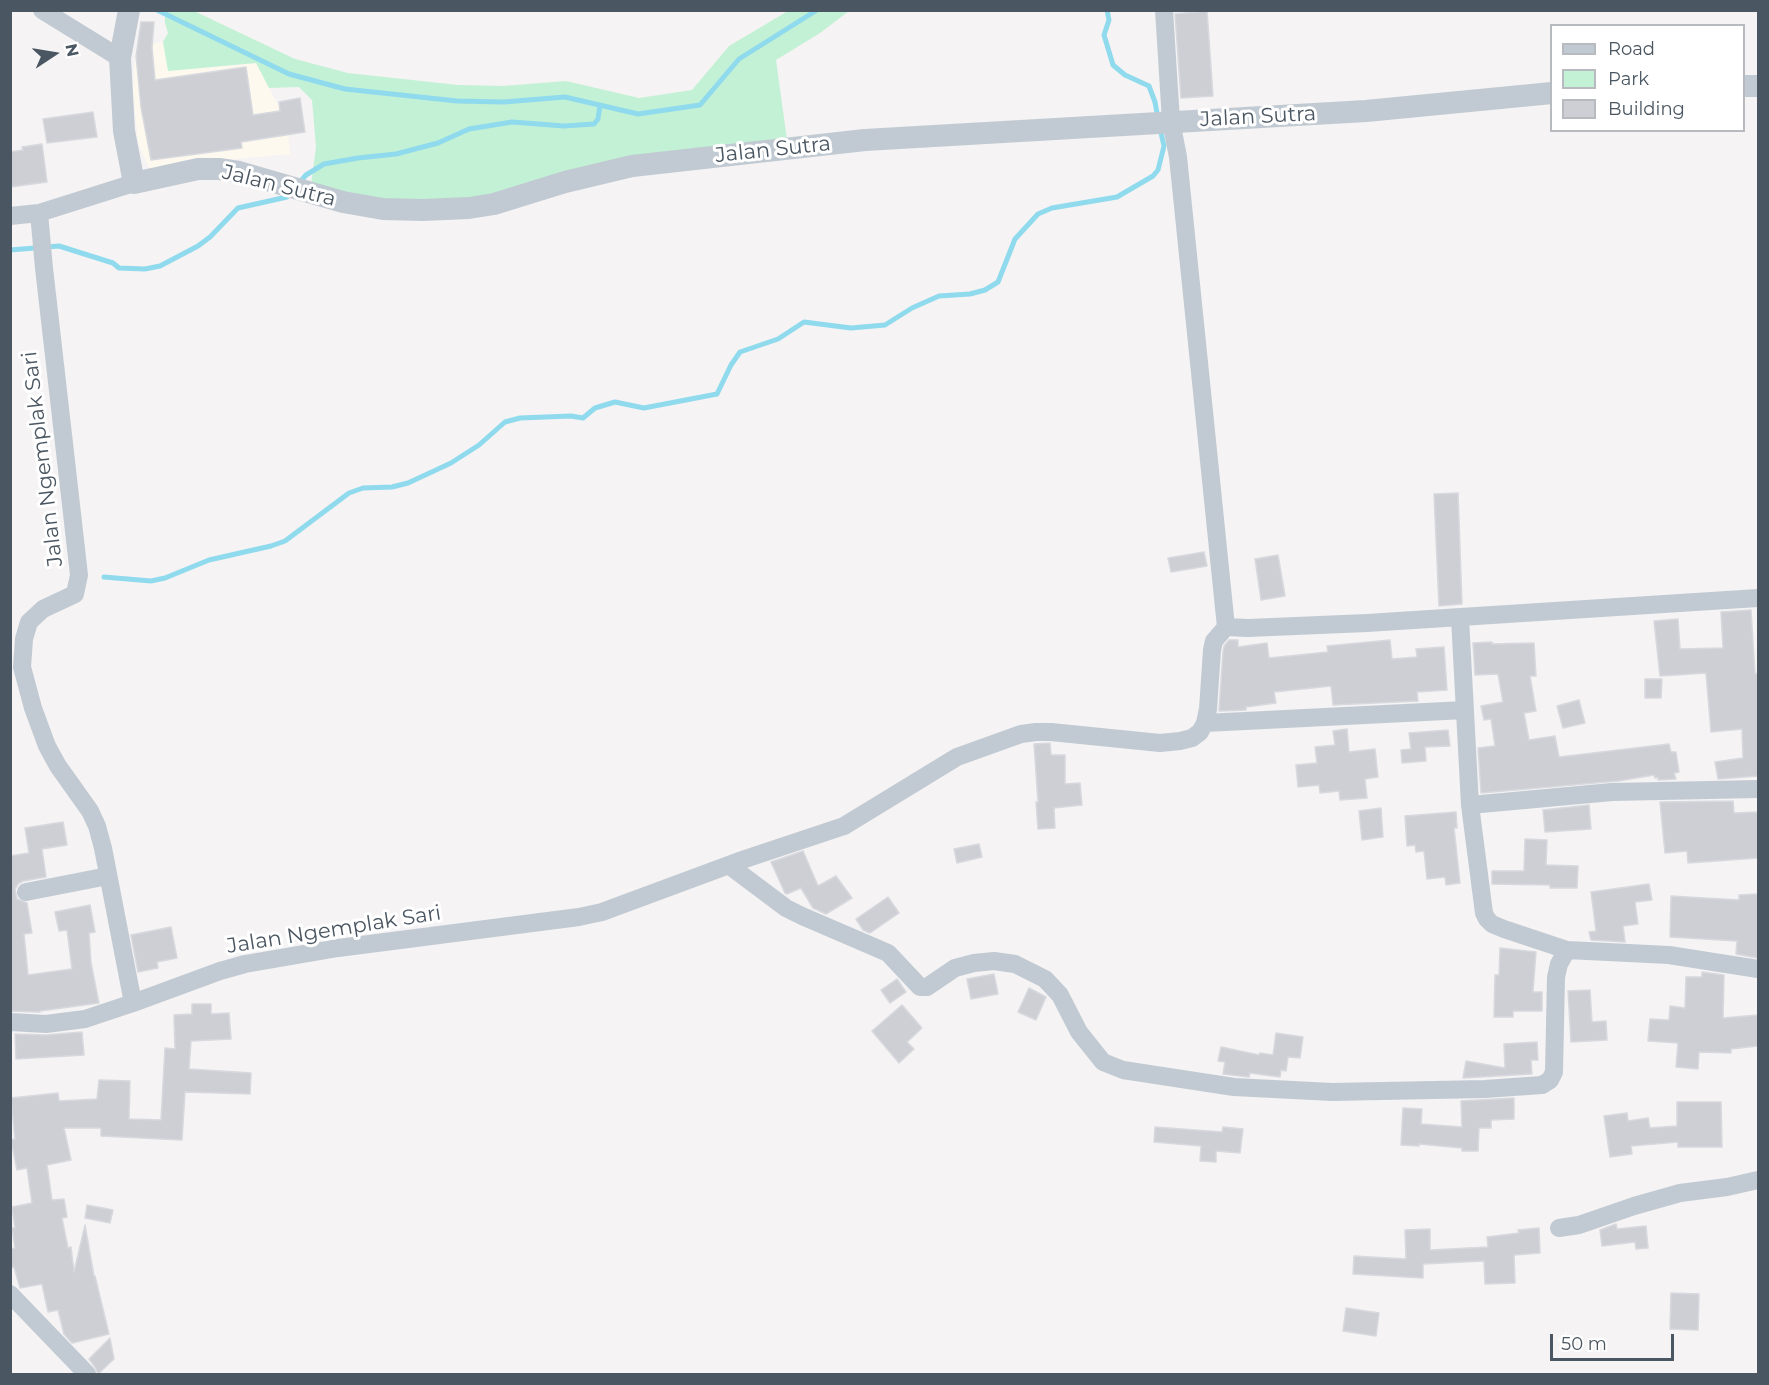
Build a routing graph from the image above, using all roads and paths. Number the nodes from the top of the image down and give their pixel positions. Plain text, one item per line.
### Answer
1 (42, 10) edge
2 (1164, 10) edge
3 (129, 11) edge
4 (120, 58) junction
5 (1550, 93) edge
6 (1162, 122) junction
7 (134, 183) junction
8 (10, 216) edge
9 (40, 222) junction
10 (1758, 598) edge
11 (1460, 618) junction
12 (1226, 627) junction
13 (1465, 710) junction
14 (1205, 723) junction
15 (1758, 789) edge
16 (1470, 805) junction
17 (730, 866) junction
18 (108, 876) junction
19 (26, 892) dead end
20 (1567, 950) junction
21 (1758, 969) edge
22 (133, 1003) junction
23 (11, 1022) edge
24 (10, 1033) edge
25 (1758, 1180) edge
26 (1559, 1228) dead end
27 (10, 1294) edge
28 (87, 1374) edge

1 - 4 street
2 - 6 street
3 - 4 street
4 - 7 street
5 - 6 street, Jalan Sutra
6 - 7 street, Jalan Sutra
6 - 12 street
7 - 9 street, Jalan Sutra
8 - 9 street, Jalan Sutra
9 - 18 street, Jalan Ngemplak Sari
10 - 11 street
11 - 12 street
11 - 13 street
12 - 14 street
13 - 14 street
13 - 16 street
14 - 17 street, Jalan Ngemplak Sari
15 - 16 street
16 - 20 street
17 - 20 street
17 - 22 street, Jalan Ngemplak Sari
18 - 19 street
18 - 22 street, Jalan Ngemplak Sari
20 - 21 street
22 - 23 street
23 - 24 street
25 - 26 street
27 - 28 street

